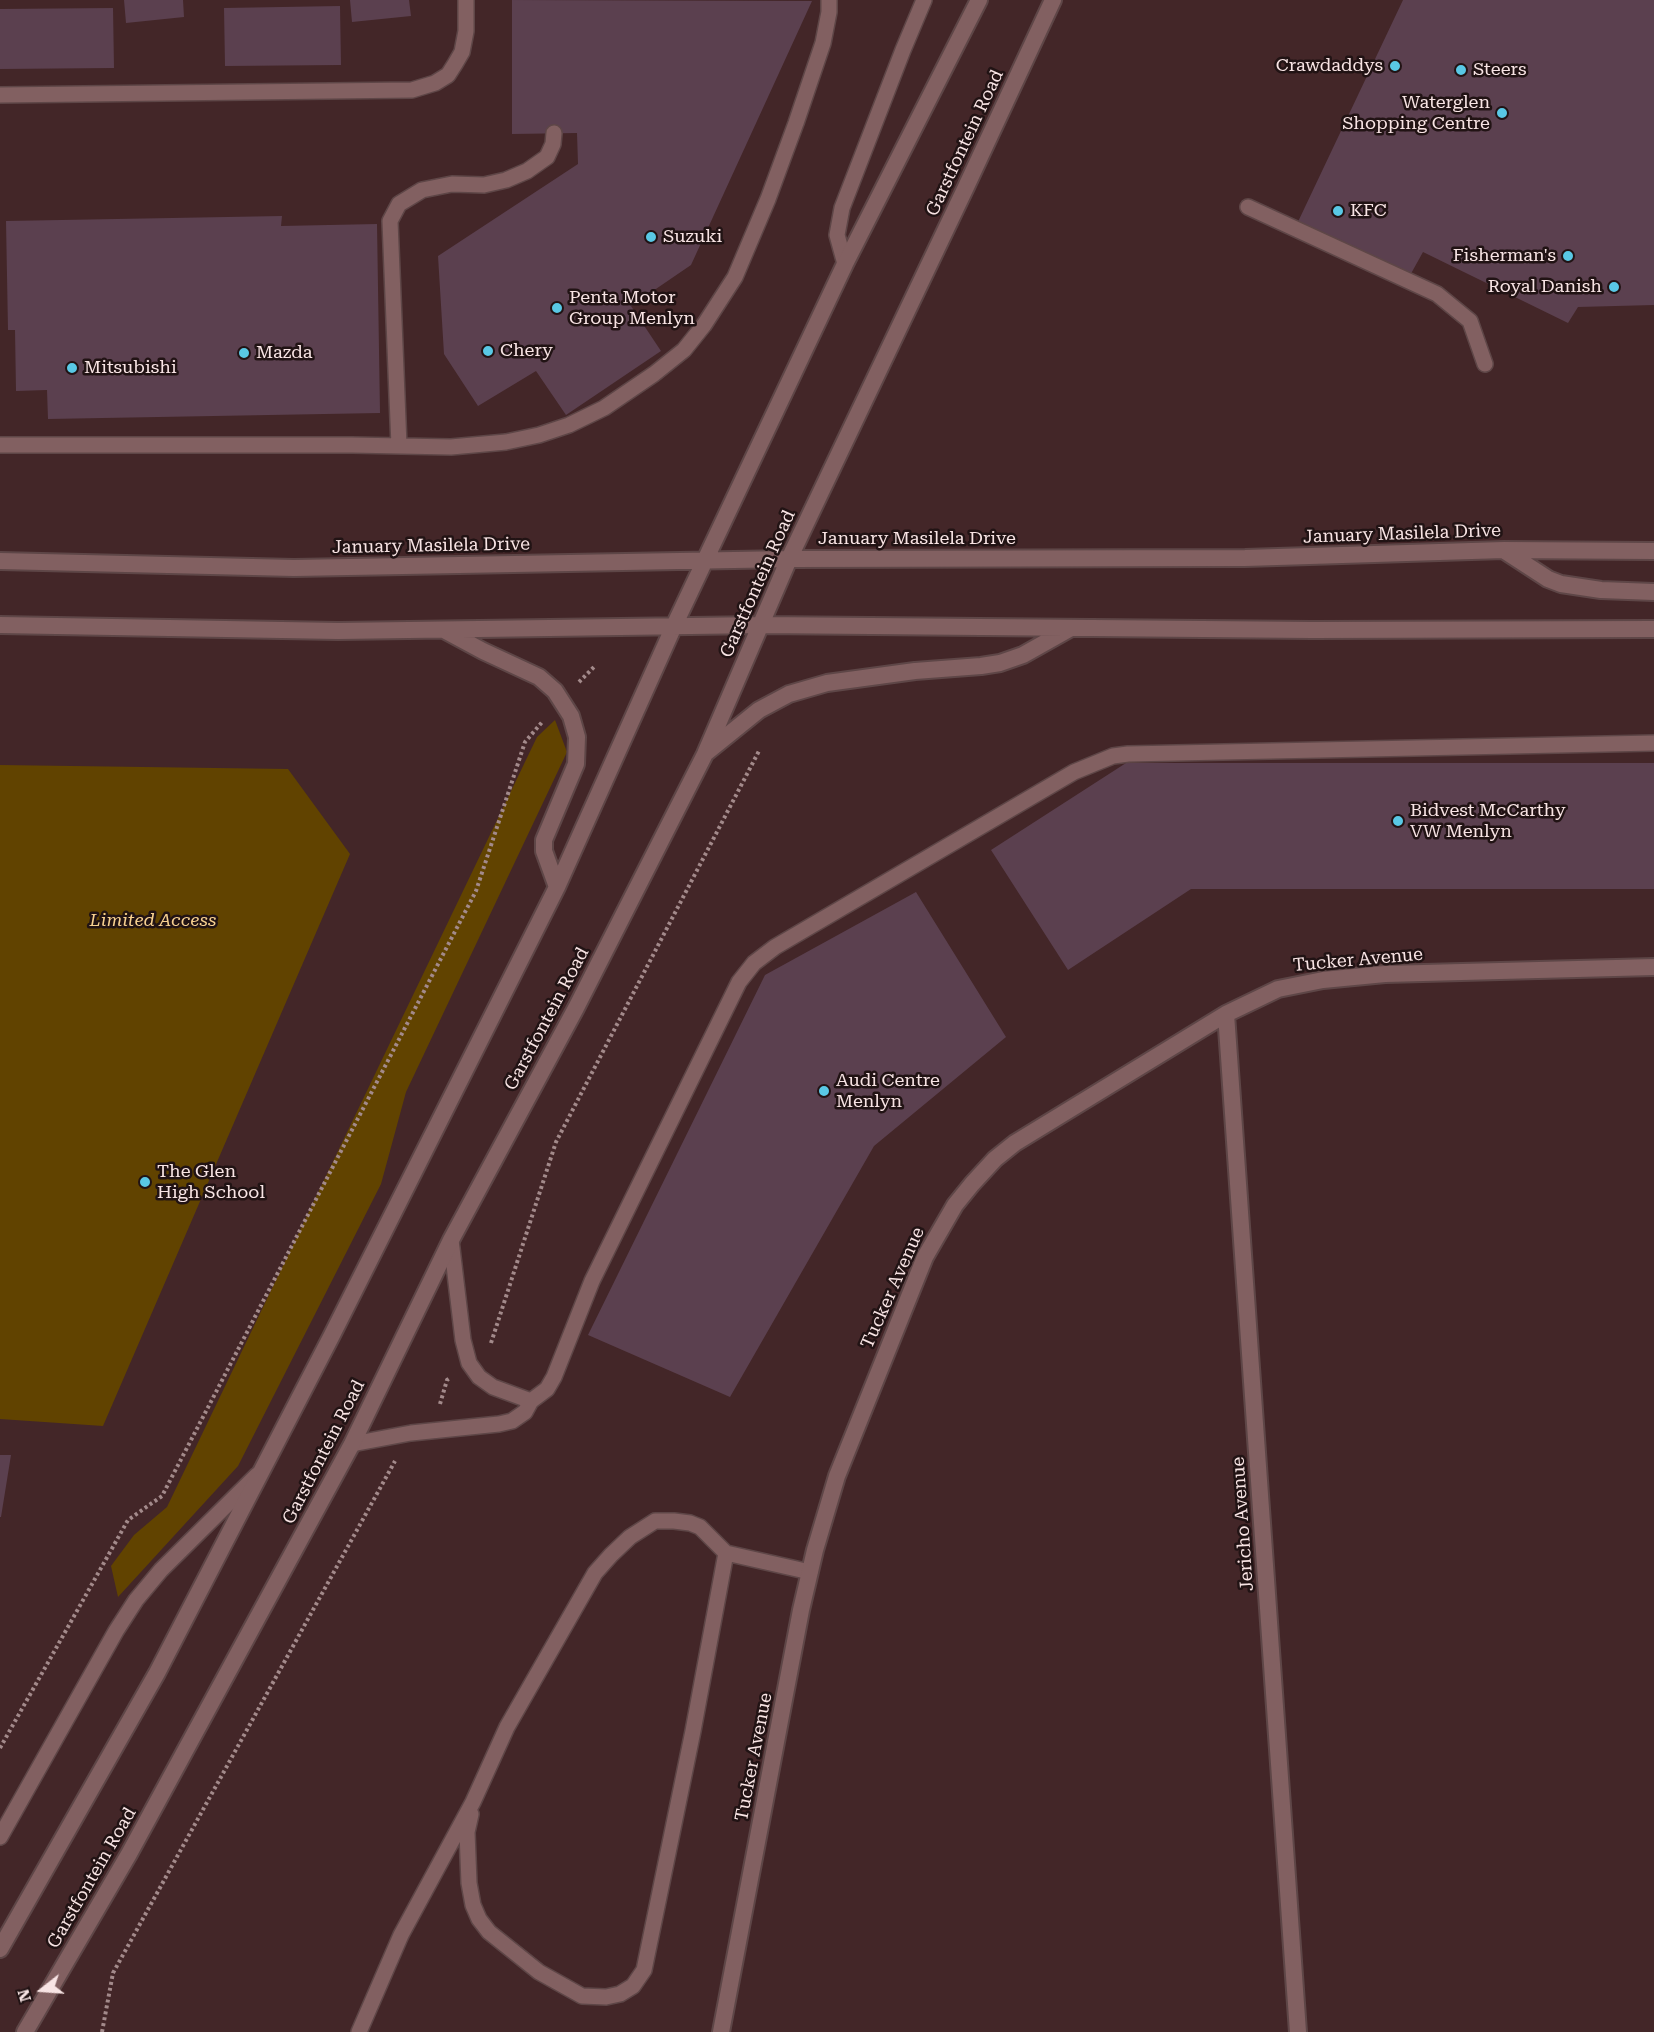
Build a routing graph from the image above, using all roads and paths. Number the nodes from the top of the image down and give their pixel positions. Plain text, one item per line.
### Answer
1 (466, 0) edge
2 (829, 0) edge
3 (924, 0) edge
4 (979, 0) edge
5 (1053, 0) edge
6 (0, 96) edge
7 (554, 133) dead end
8 (1248, 207) dead end
9 (845, 264) junction
10 (1485, 364) dead end
11 (0, 445) edge
12 (399, 446) junction
13 (1504, 550) junction
14 (1654, 551) edge
15 (789, 559) junction
16 (0, 561) edge
17 (704, 561) junction
18 (1654, 592) edge
19 (0, 625) edge
20 (761, 625) junction
21 (674, 626) junction
22 (1072, 628) junction
23 (1654, 628) edge
24 (442, 629) junction
25 (594, 666) dead end
26 (562, 701) junction
27 (1654, 743) edge
28 (760, 748) dead end
29 (705, 754) junction
30 (557, 887) junction
31 (1654, 967) edge
32 (1226, 1014) junction
33 (452, 1240) junction
34 (469, 1363) junction
35 (531, 1401) junction
36 (433, 1430) junction
37 (352, 1444) junction
38 (262, 1470) junction
39 (726, 1553) junction
40 (810, 1572) junction
41 (0, 1748) edge
42 (473, 1802) junction
43 (0, 1837) edge
44 (0, 1948) edge
45 (25, 2032) edge
46 (102, 2032) edge
47 (359, 2032) edge
48 (722, 2032) edge
49 (1298, 2032) edge

1 - 6 lane
2 - 12 lane
3 - 9 lane
4 - 9 main road
5 - 15 main road, Garstfontein Road
7 - 12 lane
8 - 10 lane
9 - 17 main road
11 - 12 lane
13 - 14 main road, January Masilela Drive
13 - 15 main road, January Masilela Drive
13 - 18 main road
15 - 17 main road, January Masilela Drive
15 - 20 main road, Garstfontein Road
16 - 17 main road, January Masilela Drive
17 - 21 main road
19 - 24 main road
20 - 21 main road
20 - 22 main road
20 - 29 main road, Garstfontein Road
21 - 24 main road
21 - 30 main road
22 - 23 main road
22 - 29 main road
24 - 26 main road
25 - 26 path
26 - 30 main road
26 - 41 path
27 - 35 lane
28 - 34 path
29 - 33 main road, Garstfontein Road
30 - 38 main road
31 - 32 main road, Tucker Avenue
32 - 40 main road, Tucker Avenue
32 - 49 main road, Jericho Avenue
33 - 34 lane
33 - 37 main road, Garstfontein Road
34 - 35 lane
34 - 36 path
35 - 36 lane
36 - 37 lane
36 - 46 path
37 - 45 main road, Garstfontein Road
38 - 43 lane
38 - 44 main road
39 - 40 lane
39 - 42 lane
39 - 42 lane
40 - 48 main road, Tucker Avenue
42 - 47 lane

